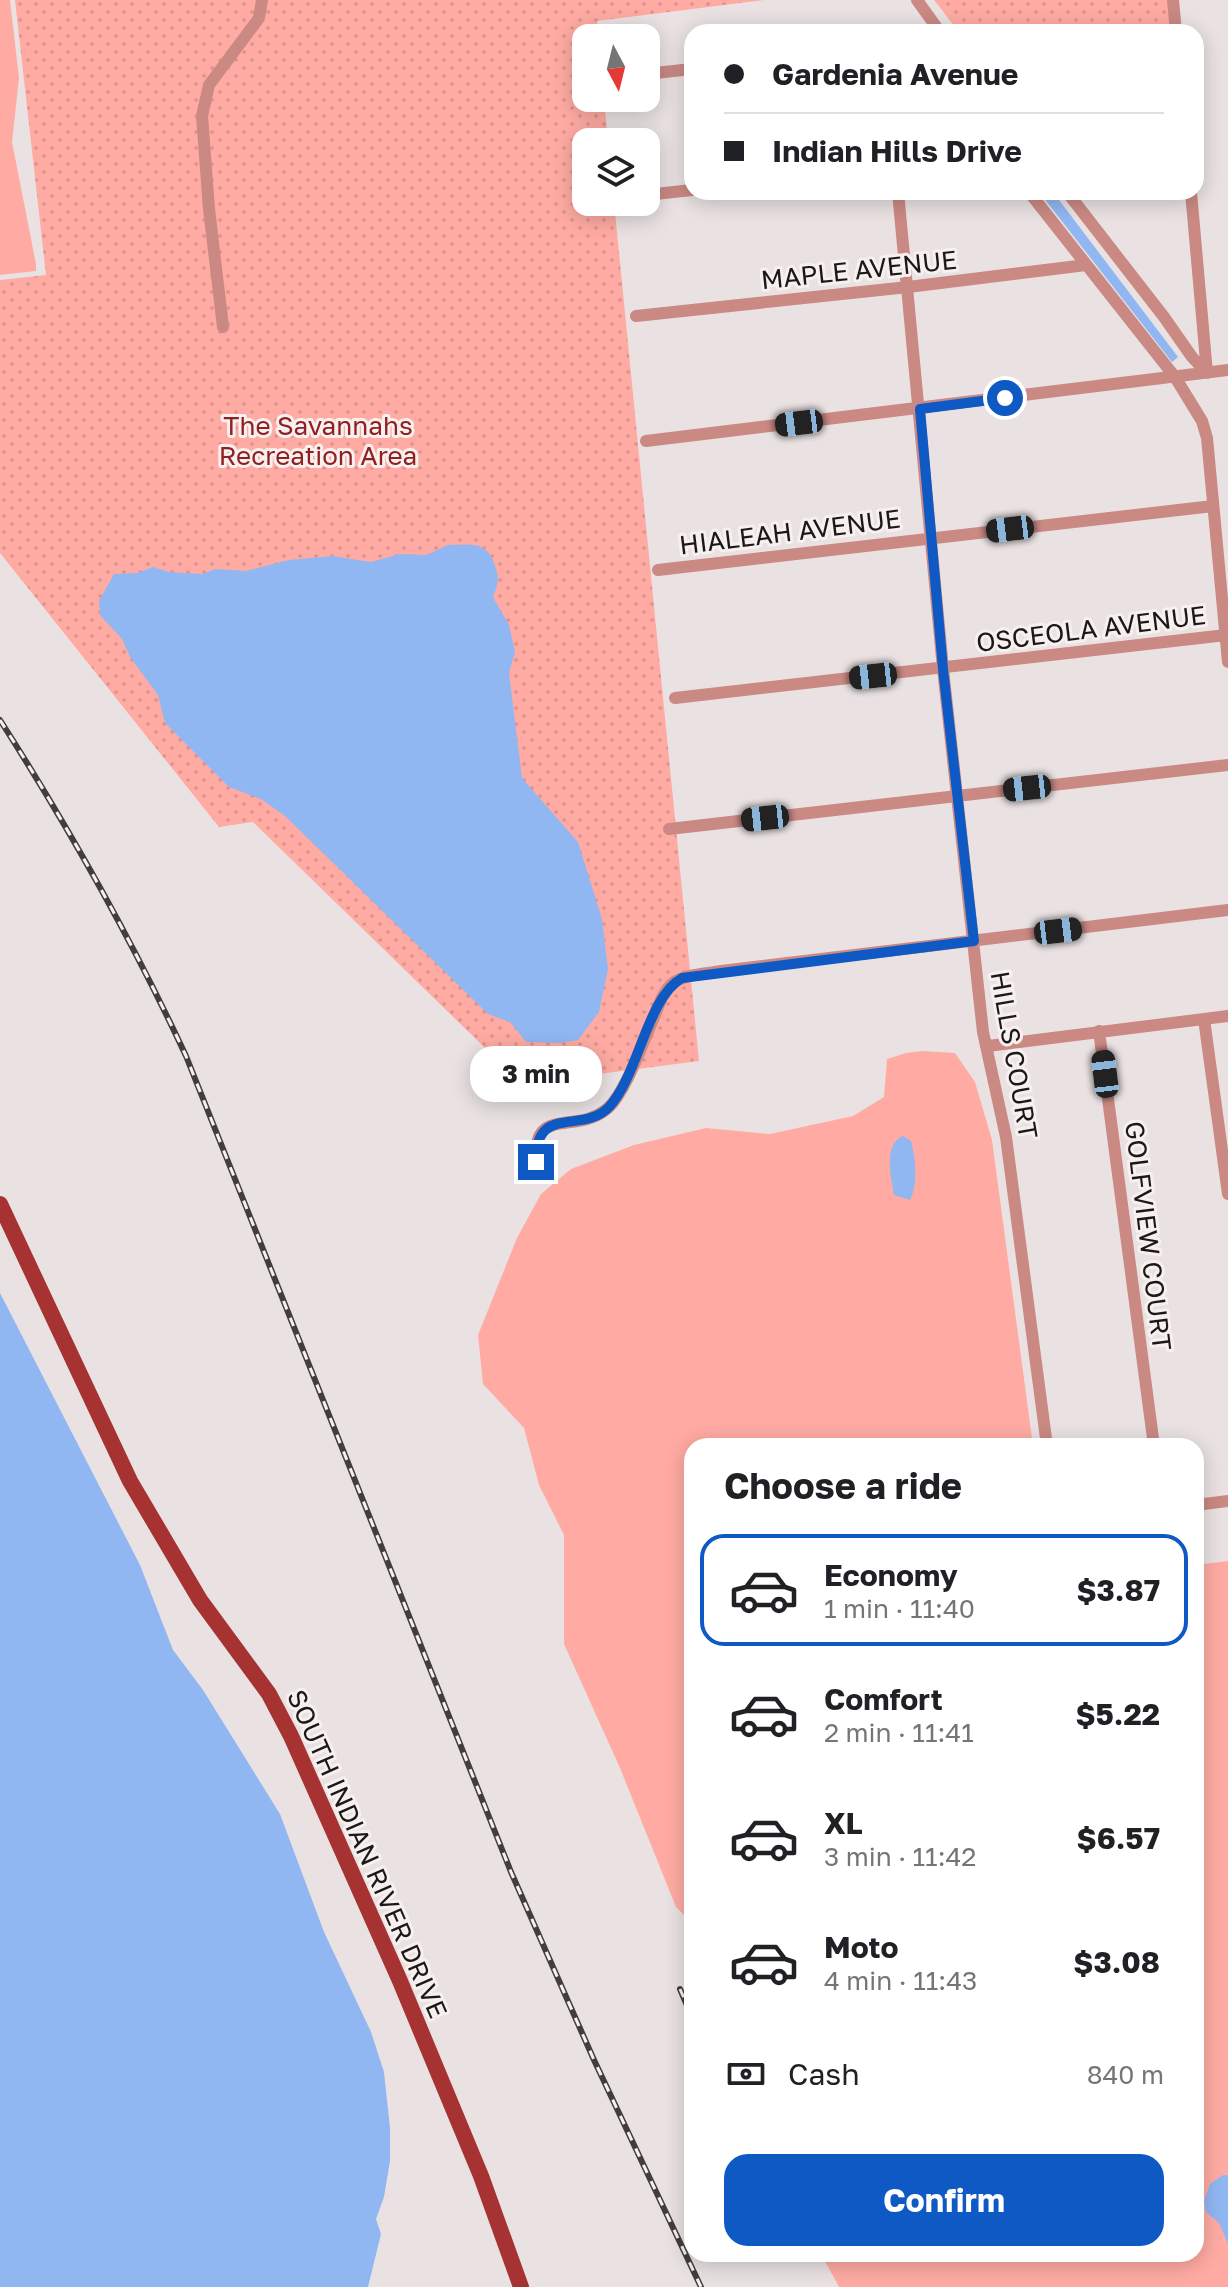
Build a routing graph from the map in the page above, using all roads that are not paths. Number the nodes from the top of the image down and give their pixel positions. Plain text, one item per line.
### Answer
1 (262, 0) edge
2 (917, 0) edge
3 (1173, 0) edge
4 (934, 24) edge
5 (1175, 24) edge
6 (684, 70) edge
7 (660, 72) edge
8 (684, 191) edge
9 (660, 193) edge
10 (899, 200) edge
11 (1035, 200) edge
12 (1073, 200) edge
13 (1192, 200) edge
14 (1086, 265) junction
15 (908, 287) junction
16 (636, 316) dead end
17 (223, 327) dead end
18 (1205, 343) junction
19 (1187, 349) junction
20 (1228, 370) edge
21 (1207, 373) junction
22 (1175, 377) junction
23 (920, 409) junction
24 (646, 441) dead end
25 (1213, 506) junction
26 (932, 538) junction
27 (658, 570) dead end
28 (1226, 635) junction
29 (1228, 662) edge
30 (943, 669) junction
31 (675, 698) dead end
32 (1228, 765) edge
33 (957, 796) junction
34 (669, 829) dead end
35 (1228, 910) edge
36 (974, 941) junction
37 (1228, 1016) edge
38 (1204, 1019) junction
39 (1099, 1031) junction
40 (988, 1046) junction
41 (538, 1176) dead end
42 (1228, 1194) edge
43 (0, 1204) edge
44 (1046, 1438) edge
45 (1153, 1438) edge
46 (1228, 1501) edge
47 (1204, 1504) edge
48 (521, 2287) edge

1 - 17 street
2 - 4 street
3 - 5 street
6 - 7 street
8 - 9 street
10 - 15 street, HILLS COURT
11 - 14 street
12 - 19 street
13 - 18 street
14 - 15 street, MAPLE AVENUE
14 - 22 street
15 - 16 street, MAPLE AVENUE
15 - 23 street, HILLS COURT
18 - 19 street
18 - 21 street
19 - 21 street
20 - 21 street
21 - 22 street
22 - 23 street
22 - 25 street
23 - 24 street
23 - 26 street, HILLS COURT
25 - 26 street, HIALEAH AVENUE
25 - 28 street
26 - 27 street, HIALEAH AVENUE
26 - 30 street, HILLS COURT
28 - 29 street
28 - 30 street, OSCEOLA AVENUE
30 - 31 street, OSCEOLA AVENUE
30 - 33 street, HILLS COURT
32 - 33 street
33 - 34 street
33 - 36 street, HILLS COURT
35 - 36 street
36 - 40 street, HILLS COURT
36 - 41 street
37 - 38 street
38 - 39 street
38 - 42 street
39 - 40 street
39 - 45 street, GOLFVIEW COURT
40 - 44 street, HILLS COURT
43 - 48 main road, SOUTH INDIAN RIVER DRIVE
46 - 47 street

